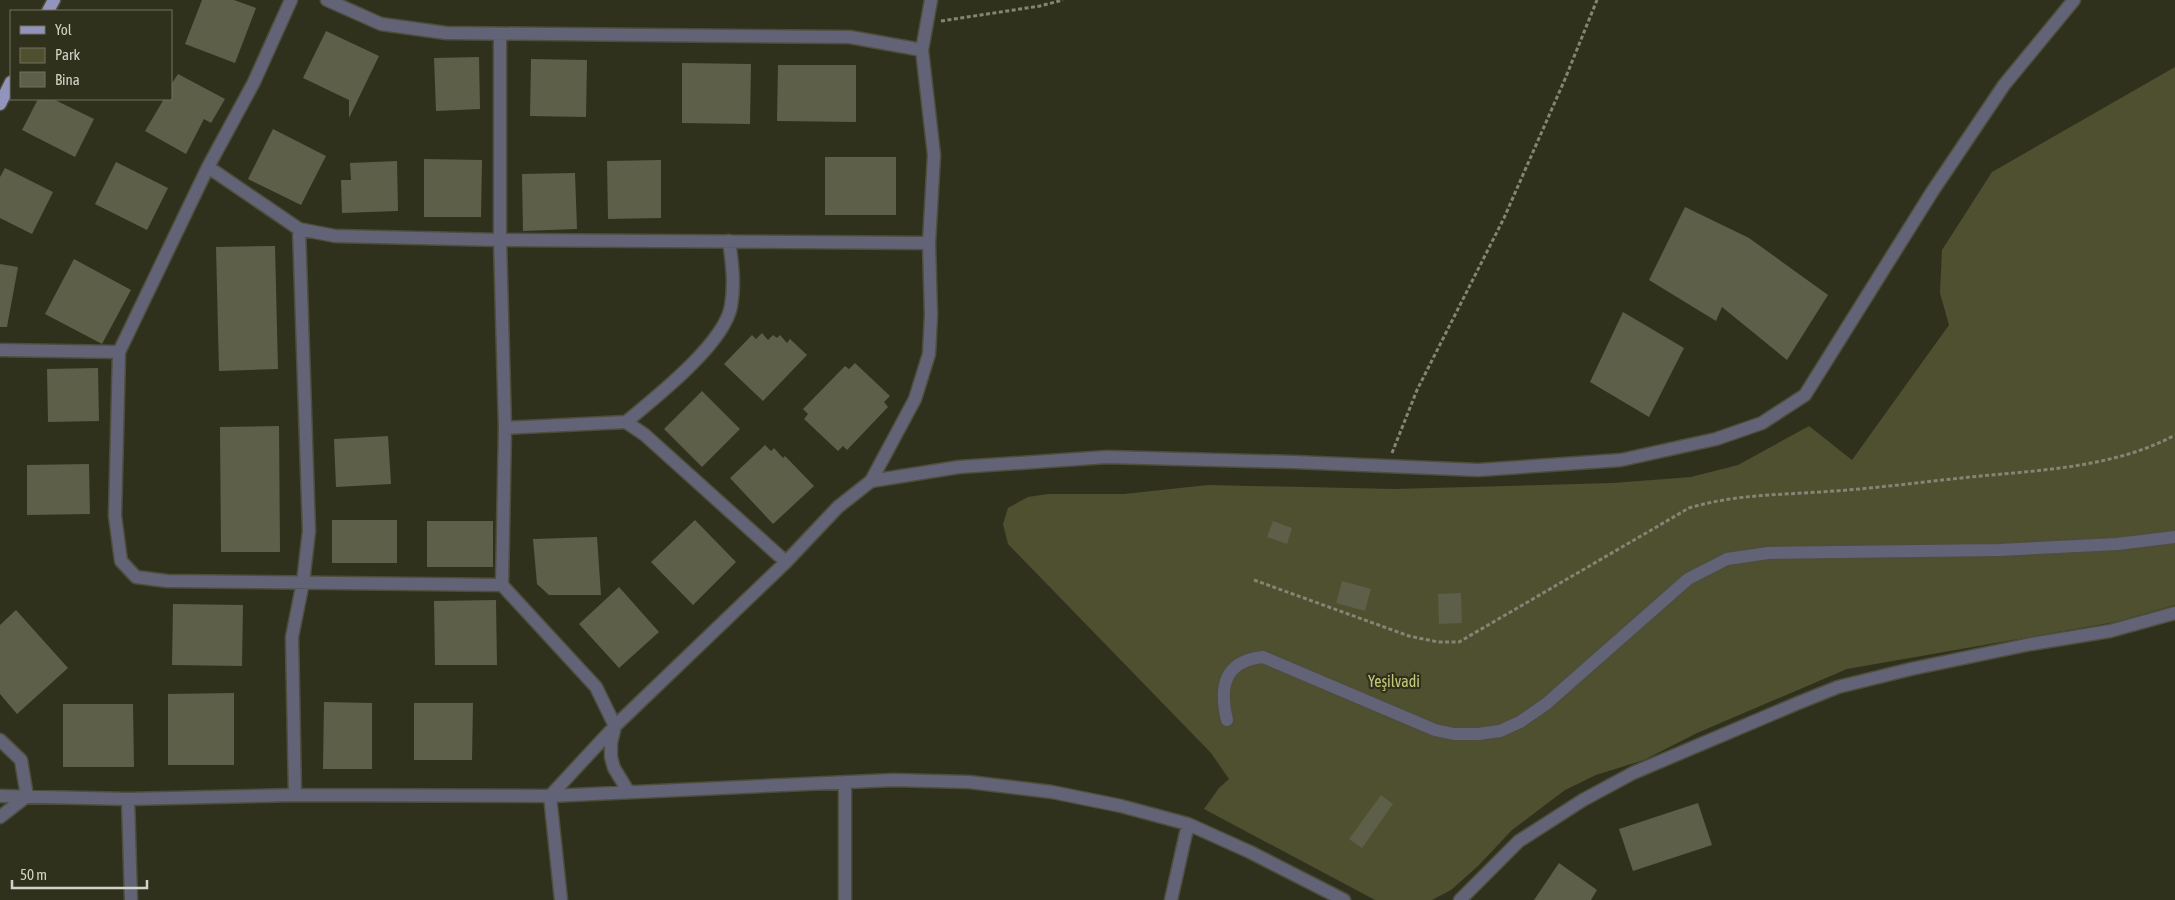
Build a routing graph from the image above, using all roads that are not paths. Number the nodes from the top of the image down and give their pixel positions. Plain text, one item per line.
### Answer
1 (291, 0) edge
2 (327, 0) edge
3 (931, 0) edge
4 (2074, 0) edge
5 (500, 34) junction
6 (922, 50) junction
7 (7, 83) edge
8 (0, 104) edge
9 (208, 167) junction
10 (299, 229) junction
11 (500, 240) junction
12 (729, 240) junction
13 (929, 243) junction
14 (0, 350) edge
15 (119, 352) junction
16 (626, 422) junction
17 (505, 428) junction
18 (872, 481) junction
19 (2175, 537) edge
20 (786, 562) junction
21 (303, 582) junction
22 (502, 585) junction
23 (2175, 613) edge
24 (1227, 720) dead end
25 (615, 726) junction
26 (0, 740) edge
27 (845, 782) junction
28 (628, 791) junction
29 (295, 795) junction
30 (0, 796) edge
31 (27, 796) junction
32 (550, 796) junction
33 (128, 800) junction
34 (0, 817) edge
35 (1188, 824) junction
36 (131, 900) edge
37 (561, 900) edge
38 (845, 900) edge
39 (1171, 900) edge
40 (1344, 900) edge
41 (1460, 900) edge

1 - 9 street
2 - 5 street
3 - 6 street
4 - 18 street
5 - 6 street
5 - 11 street
6 - 13 street
7 - 8 main road
9 - 10 street
9 - 15 street
10 - 11 street
10 - 21 street
11 - 12 street
11 - 17 street
12 - 13 street
12 - 16 street
13 - 18 street
14 - 15 street
15 - 21 street
16 - 17 street
16 - 20 street
17 - 22 street
18 - 20 street
19 - 24 street
20 - 25 street
21 - 22 street
21 - 29 street
22 - 25 street
23 - 41 street
25 - 28 street
25 - 32 street
26 - 31 street
27 - 28 street
27 - 35 street
27 - 38 street
28 - 32 street
29 - 32 street
29 - 33 street
30 - 31 street
31 - 33 street
31 - 34 street
32 - 37 street
33 - 36 street
35 - 39 street
35 - 40 street

